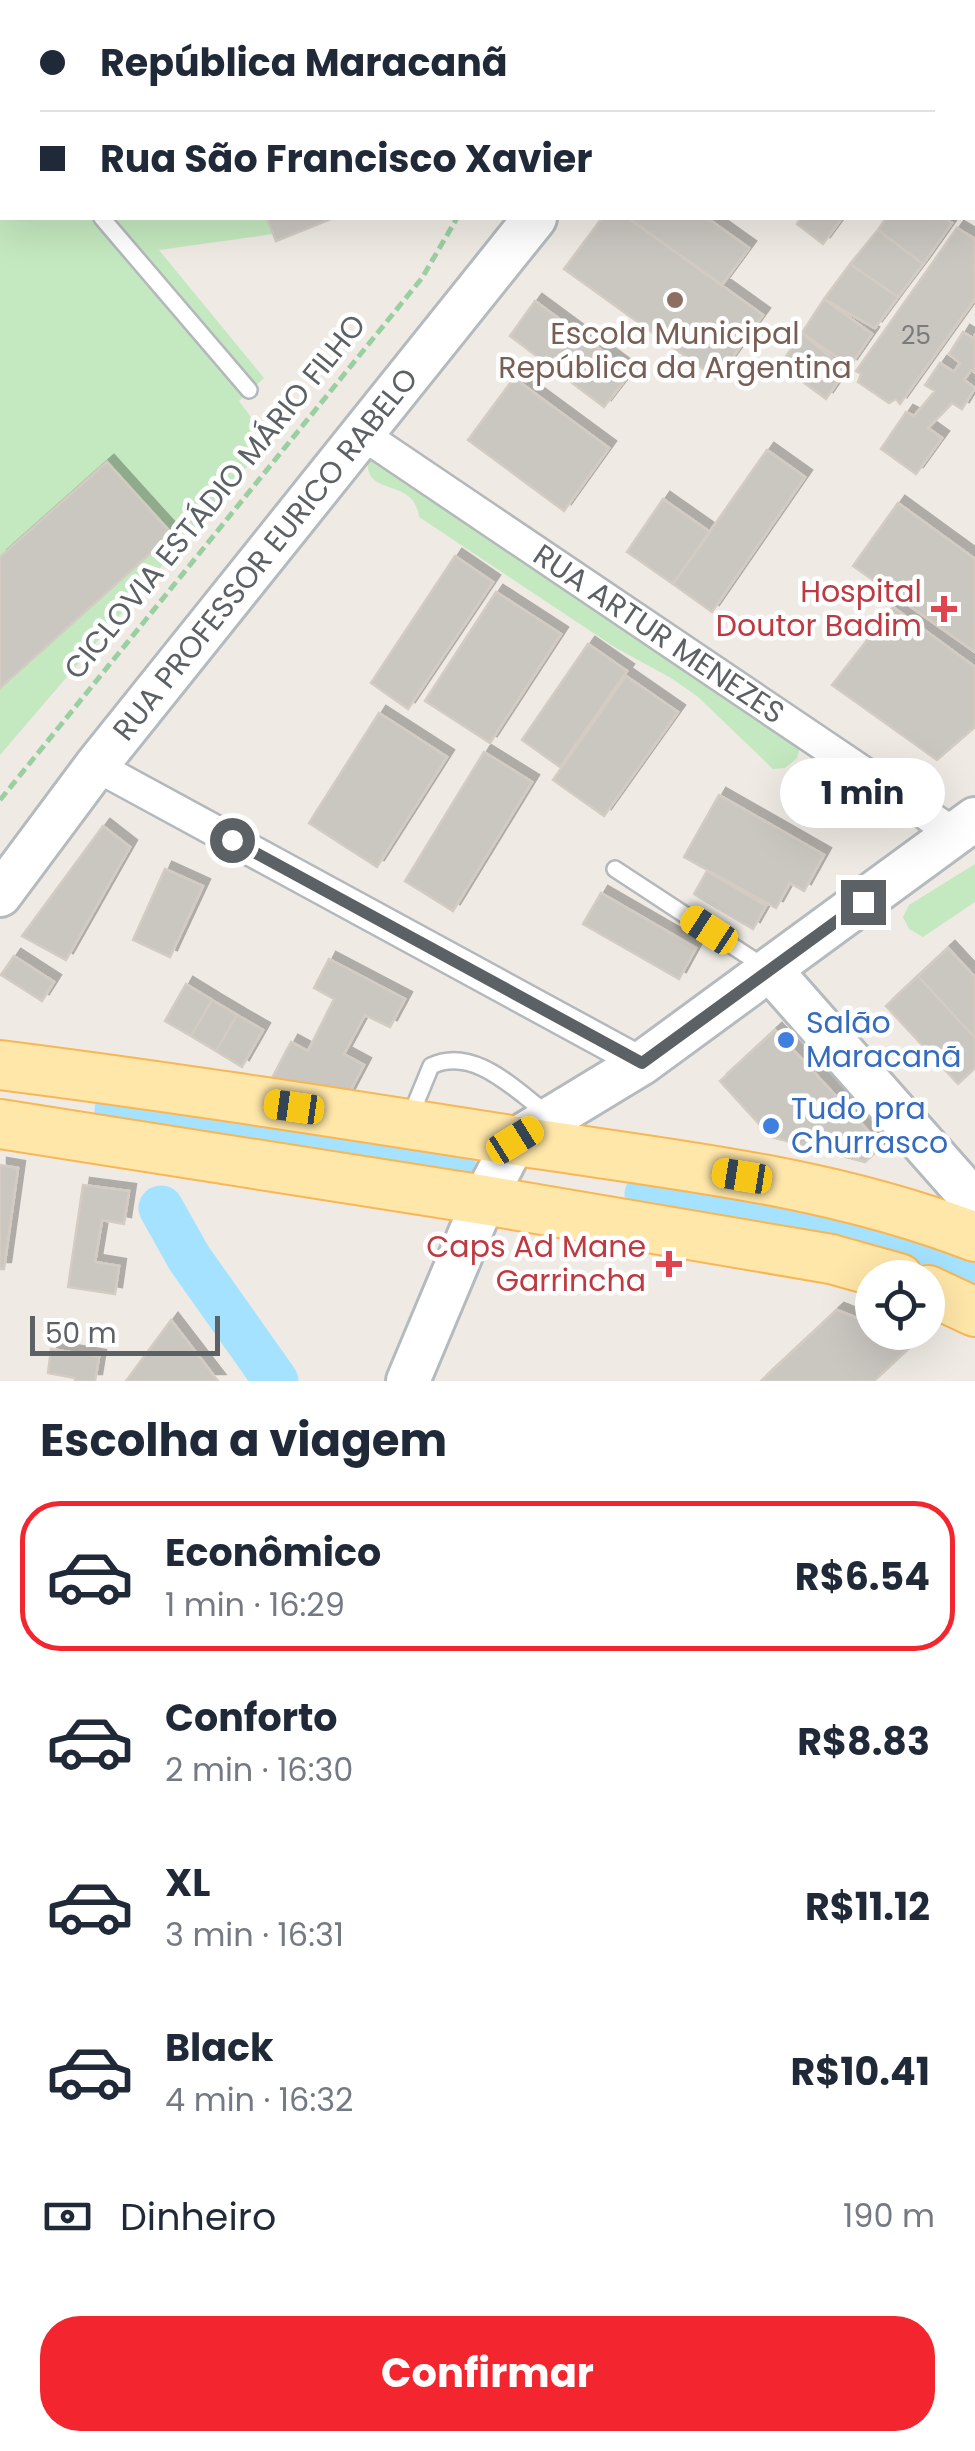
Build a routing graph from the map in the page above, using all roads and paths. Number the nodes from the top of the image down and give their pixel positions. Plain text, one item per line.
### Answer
1 (104, 220) edge
2 (456, 220) edge
3 (533, 220) edge
4 (249, 390) dead end
5 (362, 434) junction
6 (96, 766) junction
7 (0, 800) edge
8 (965, 826) edge
9 (614, 869) dead end
10 (0, 895) edge
11 (771, 971) junction
12 (642, 1063) junction
13 (0, 1065) edge
14 (0, 1124) edge
15 (407, 1124) junction
16 (534, 1129) junction
17 (484, 1200) junction
18 (975, 1202) edge
19 (975, 1237) edge
20 (855, 1265) edge
21 (945, 1298) edge
22 (975, 1312) edge
23 (408, 1381) edge

1 - 4 lane
2 - 7 path, CICLOVIA ESTÁDIO MÁRIO FILHO
3 - 5 main road, RUA PROFESSOR EURICO RABELO
5 - 6 main road, RUA PROFESSOR EURICO RABELO
5 - 8 street, RUA ARTUR MENEZES
6 - 10 main road, RUA PROFESSOR EURICO RABELO
6 - 12 street
8 - 11 main road
9 - 11 lane
11 - 12 main road
11 - 18 main road
12 - 16 main road
13 - 15 main road
14 - 17 main road
15 - 16 main road
15 - 16 lane
16 - 17 main road
16 - 19 main road
17 - 20 main road
17 - 23 main road
21 - 22 main road

